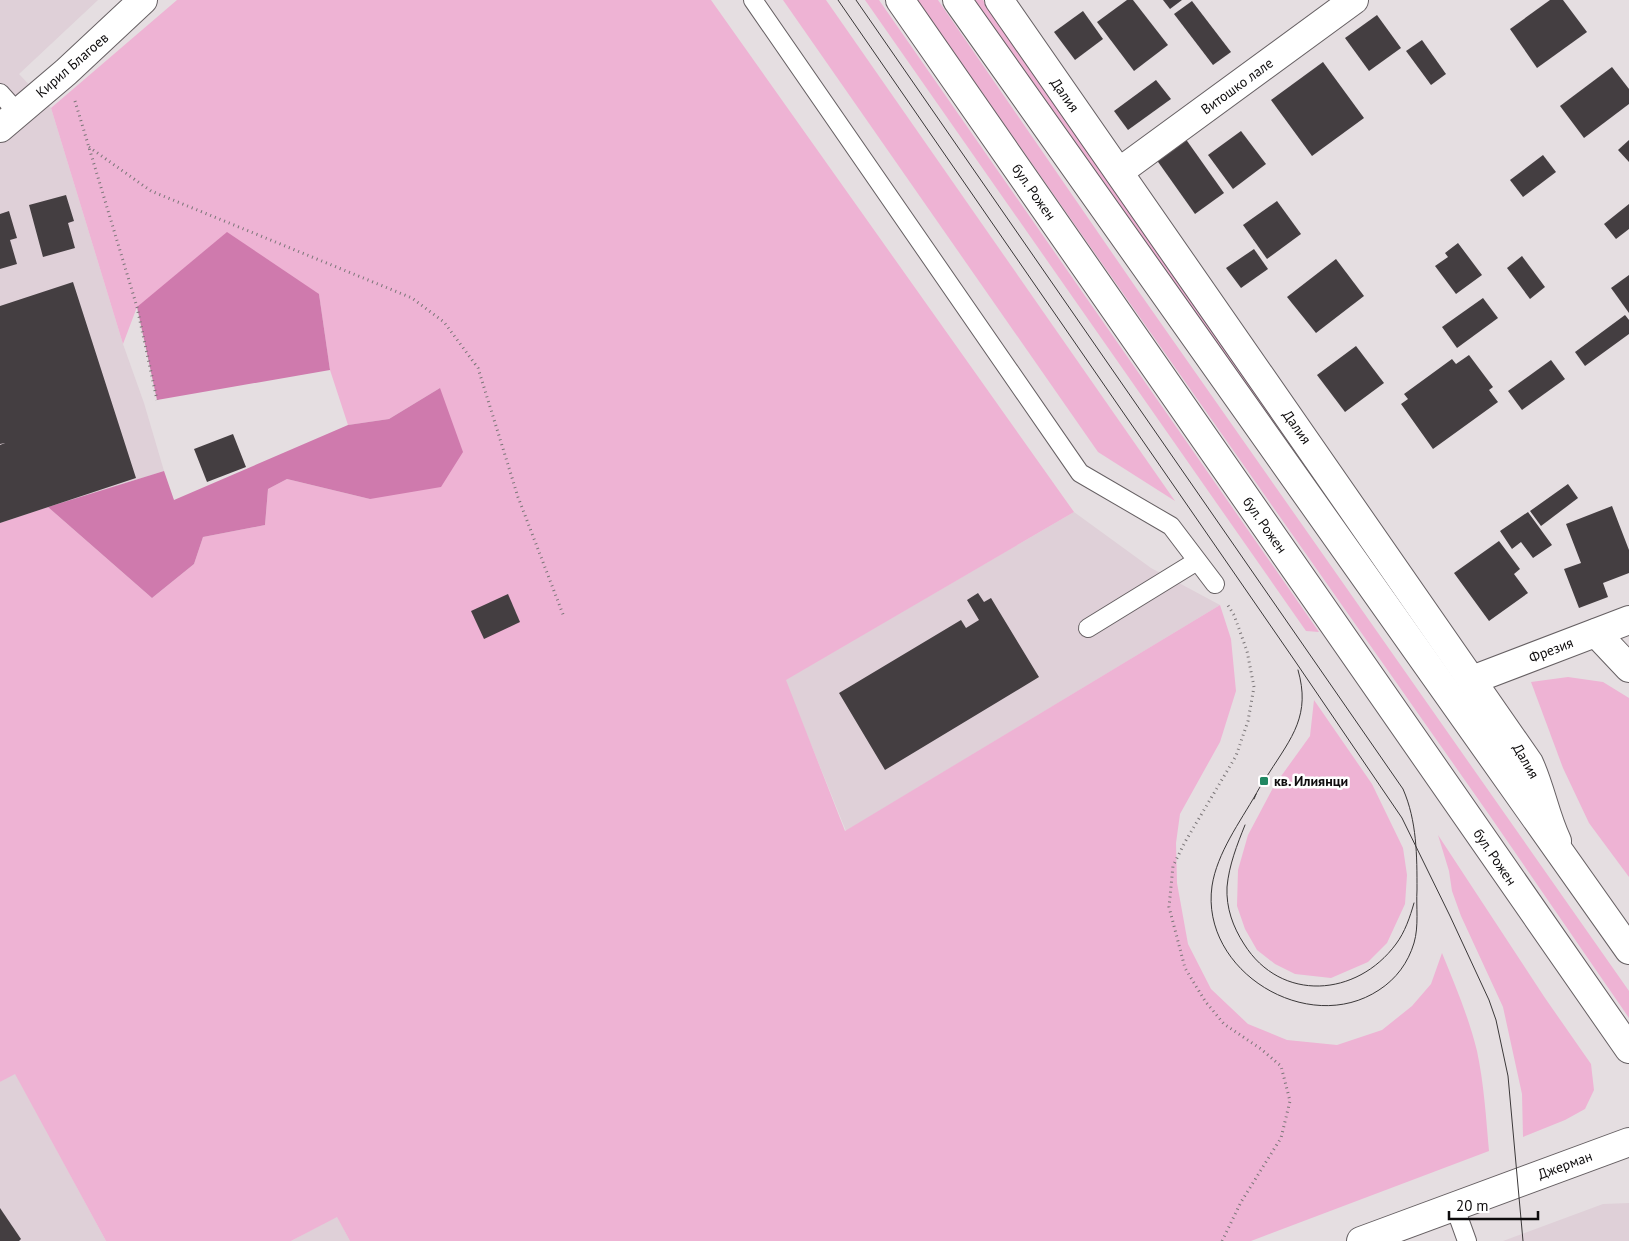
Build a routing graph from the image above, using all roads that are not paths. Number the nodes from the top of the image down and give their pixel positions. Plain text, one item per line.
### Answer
1 (143, 0) edge
2 (753, 0) edge
3 (900, 0) edge
4 (957, 0) edge
5 (999, 0) edge
6 (1354, 0) edge
7 (6, 111) edge
8 (1120, 172) junction
9 (1197, 561) junction
10 (1215, 584) road end
11 (1629, 620) edge
12 (1088, 628) dead end
13 (1596, 633) junction
14 (1629, 668) edge
15 (1472, 680) junction
16 (1569, 868) junction
17 (1629, 950) edge
18 (1629, 1049) edge
19 (1629, 1142) edge
20 (1454, 1205) junction
21 (1361, 1241) edge
22 (1467, 1241) edge

1 - 7 main road, Кирил Благоев
2 - 9 lane
3 - 18 main road, бул. Рожен
4 - 16 main road
5 - 8 main road, Далия
6 - 8 main road, Витошко лале
8 - 15 main road, Далия
9 - 10 lane
9 - 12 lane
11 - 13 main road, Фрезия
13 - 14 main road
13 - 15 main road, Фрезия
15 - 16 main road, Далия
16 - 17 main road
19 - 20 main road, Джерман
20 - 21 main road, Джерман
20 - 22 lane

